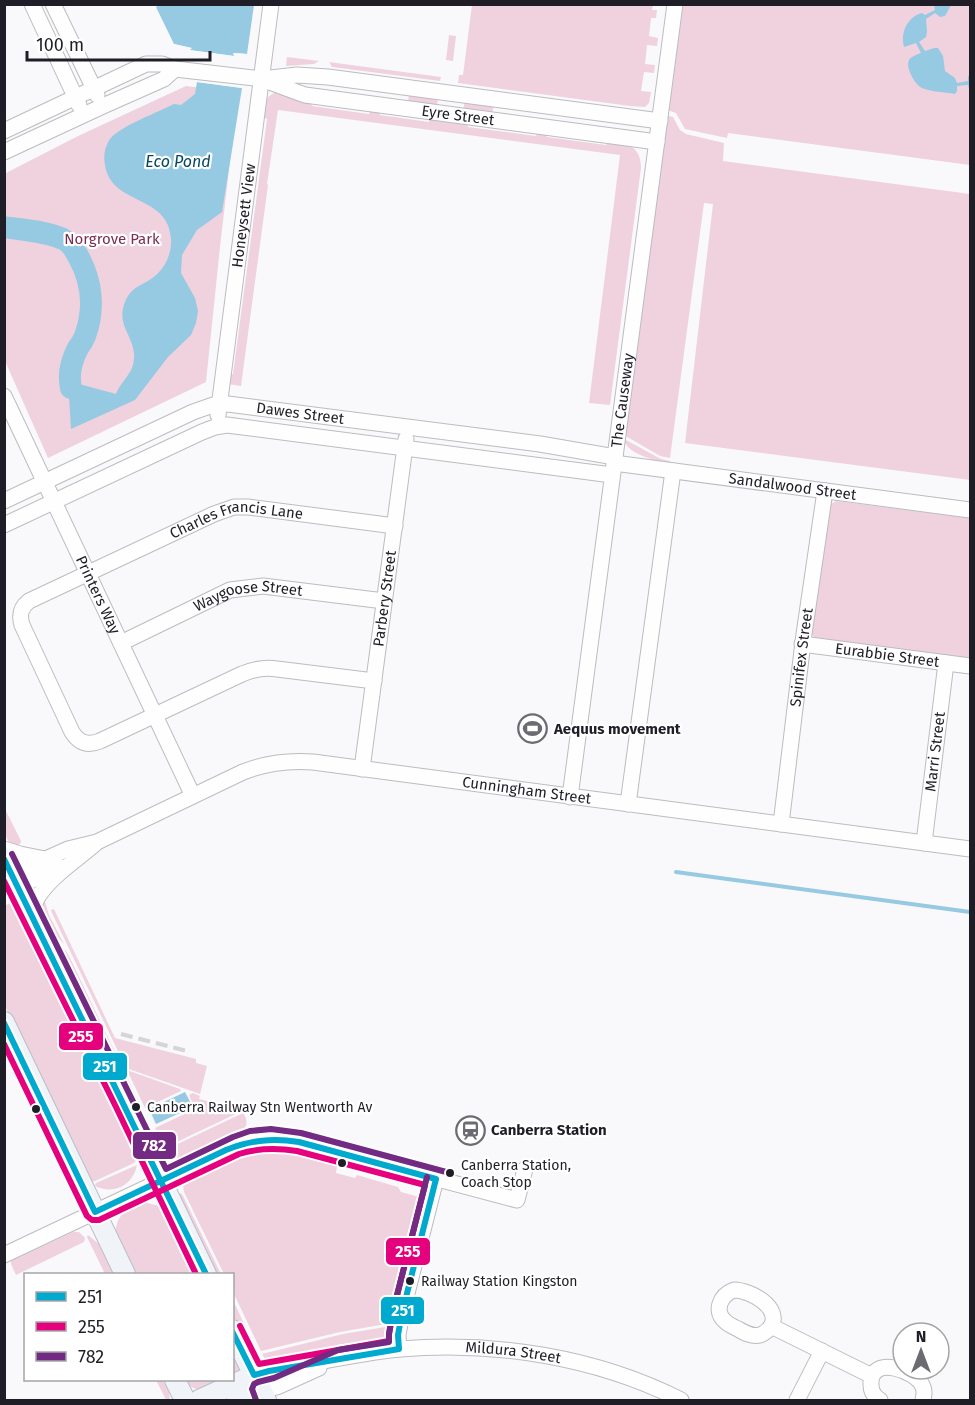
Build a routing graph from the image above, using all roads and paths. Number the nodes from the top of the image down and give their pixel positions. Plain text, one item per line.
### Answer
1 (32, 4) edge
2 (53, 4) edge
3 (271, 4) edge
4 (675, 4) edge
5 (175, 69) junction
6 (262, 79) junction
7 (94, 88) junction
8 (76, 97) junction
9 (103, 106) junction
10 (83, 115) junction
11 (660, 121) junction
12 (4, 131) edge
13 (657, 142) junction
14 (4, 153) edge
15 (4, 396) edge
16 (218, 405) junction
17 (408, 426) junction
18 (218, 427) junction
19 (405, 447) junction
20 (614, 465) junction
21 (674, 471) junction
22 (45, 481) junction
23 (825, 491) junction
24 (4, 501) edge
25 (55, 502) junction
26 (970, 510) edge
27 (4, 525) edge
28 (394, 526) junction
29 (88, 573) junction
30 (384, 601) junction
31 (121, 643) junction
32 (802, 644) junction
33 (946, 663) junction
34 (970, 666) edge
35 (374, 681) junction
36 (156, 715) junction
37 (362, 769) junction
38 (193, 796) junction
39 (570, 797) junction
40 (628, 804) junction
41 (781, 824) junction
42 (97, 842) junction
43 (924, 843) junction
44 (4, 849) edge
45 (970, 849) edge
46 (45, 859) junction
47 (72, 862) junction
48 (8, 878) edge
49 (31, 915) junction
50 (4, 1022) edge
51 (525, 1169) dead end
52 (436, 1179) junction
53 (162, 1181) junction
54 (95, 1212) junction
55 (4, 1255) edge
56 (124, 1273) edge
57 (205, 1273) edge
58 (771, 1326) dead end
59 (234, 1334) edge
60 (399, 1349) junction
61 (822, 1351) junction
62 (872, 1376) junction
63 (175, 1381) edge
64 (260, 1388) edge
65 (184, 1401) edge
66 (199, 1401) edge
67 (237, 1401) edge
68 (681, 1401) edge
69 (797, 1401) edge
70 (880, 1401) edge
71 (923, 1401) edge

1 - 8 street
2 - 7 street
3 - 6 street, Honeysett View
4 - 11 street, The Causeway
5 - 6 street, Eyre Street
5 - 7 street, Eyre Street
5 - 9 street
6 - 11 street, Eyre Street
6 - 13 street, Eyre Street
6 - 16 street, Honeysett View
7 - 8 street, Eyre Street
7 - 9 street
8 - 10 street
8 - 12 street, Eyre Street
9 - 10 street
10 - 14 street
11 - 13 street, The Causeway
13 - 20 street, The Causeway
15 - 22 street, Printers Way
16 - 17 street, Dawes Street
16 - 18 street, Honeysett View
16 - 22 street, Dawes Street
17 - 19 street, Parbery Street
17 - 20 street, Dawes Street
18 - 19 street, Dawes Street
18 - 25 street, Dawes Street
19 - 20 street, Dawes Street
19 - 28 street, Parbery Street
20 - 21 street, Sandalwood Street
20 - 39 street, The Causeway
21 - 23 street, Sandalwood Street
21 - 40 street
22 - 24 street, Dawes Street
22 - 25 street, Printers Way
23 - 26 street, Sandalwood Street
23 - 32 street, Spinifex Street
25 - 27 street, Dawes Street
25 - 29 street, Printers Way
28 - 29 street, Charles Francis Lane
28 - 30 street, Parbery Street
29 - 31 street, Printers Way
29 - 36 street, Charles Francis Lane
30 - 31 street, Waygoose Street
30 - 35 street, Parbery Street
31 - 36 street, Printers Way
32 - 33 street, Eurabbie Street
32 - 41 street, Spinifex Street
33 - 34 street, Eurabbie Street
33 - 43 street, Marri Street
35 - 36 street
35 - 37 street, Parbery Street
36 - 38 street, Printers Way
37 - 38 street, Cunningham Street
37 - 39 street, Cunningham Street
38 - 42 street, Cunningham Street
39 - 40 street, Cunningham Street
40 - 41 street, Cunningham Street
41 - 43 street, Cunningham Street
42 - 46 street, Cunningham Street
42 - 47 street, Cunningham Street
43 - 45 street, Cunningham Street
44 - 46 street
46 - 48 street, Cunningham Street
47 - 48 street, Cunningham Street
47 - 49 street, Cunningham Street
48 - 49 main road
49 - 53 main road
50 - 54 main road
51 - 52 street
52 - 53 street
52 - 60 street
53 - 54 street
53 - 57 main road
54 - 55 street
54 - 56 main road
58 - 61 street
59 - 64 main road
60 - 64 street, Mildura Street
60 - 68 street, Mildura Street
61 - 62 street
61 - 69 street
62 - 70 street
62 - 71 street
63 - 65 main road
64 - 66 main road
64 - 67 main road

